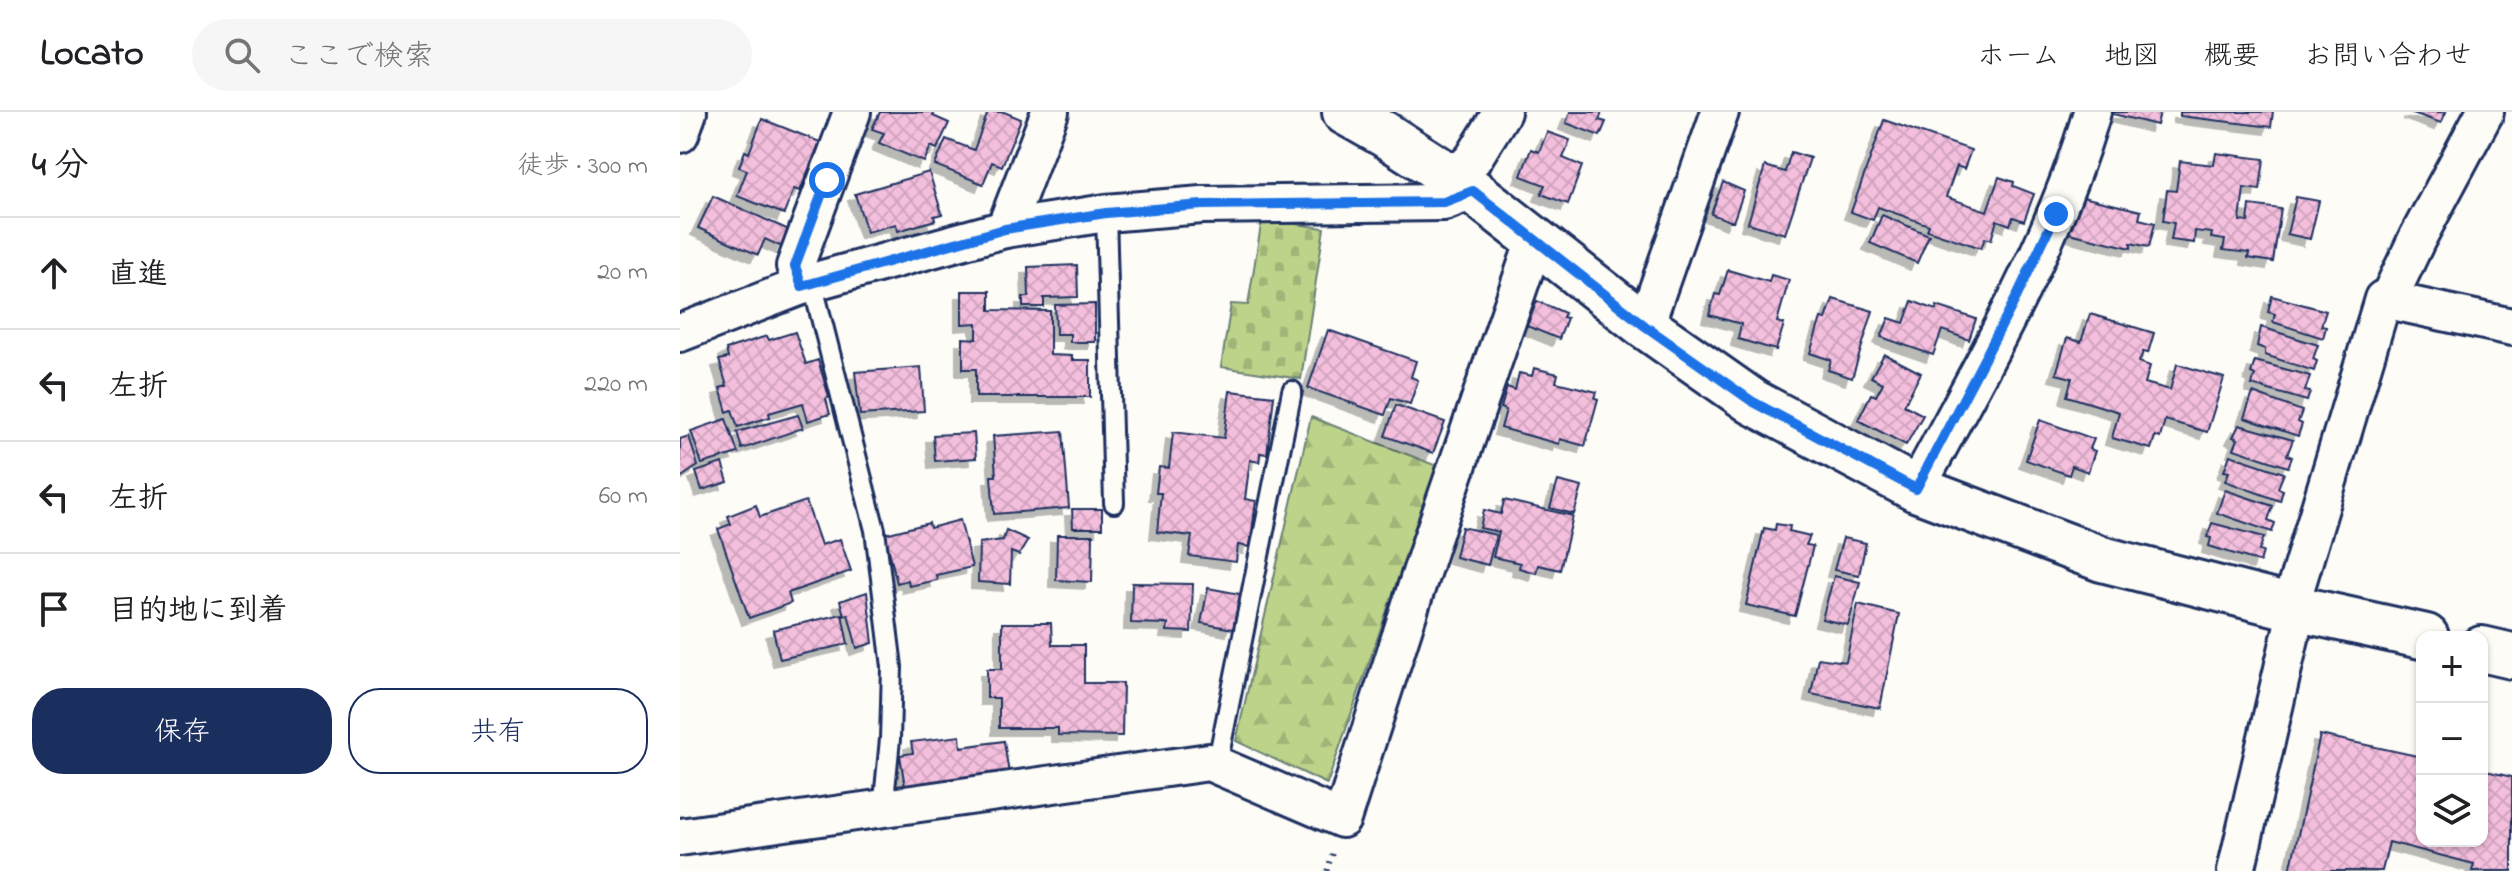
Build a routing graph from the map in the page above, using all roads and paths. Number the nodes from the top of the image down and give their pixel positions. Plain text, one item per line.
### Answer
1 (688, 112) edge
2 (852, 112) edge
3 (1050, 112) edge
4 (1345, 112) edge
5 (1502, 112) edge
6 (1720, 112) edge
7 (2092, 112) edge
8 (2485, 112) edge
9 (680, 134) edge
10 (1463, 185) junction
11 (1106, 213) junction
12 (1005, 229) junction
13 (1535, 240) junction
14 (807, 284) junction
15 (2388, 300) junction
16 (1645, 326) junction
17 (2512, 327) edge
18 (680, 333) edge
19 (1292, 391) dead end
20 (1916, 489) junction
21 (1114, 503) dead end
22 (2293, 608) junction
23 (2416, 635) edge
24 (2488, 650) edge
25 (2512, 656) edge
26 (1217, 765) junction
27 (883, 810) junction
28 (680, 837) edge
29 (2236, 871) edge

1 - 9 street
2 - 14 street
3 - 12 street
4 - 10 street
5 - 10 street
6 - 16 street
7 - 20 street
8 - 15 street
10 - 11 street
10 - 13 street
11 - 12 street
11 - 21 lane
12 - 14 street
13 - 16 street
13 - 26 street
14 - 18 street
14 - 27 lane
15 - 17 street
15 - 22 street
16 - 20 street
19 - 26 lane
20 - 22 street
22 - 23 street
22 - 29 street
24 - 25 street
26 - 27 street
27 - 28 street

